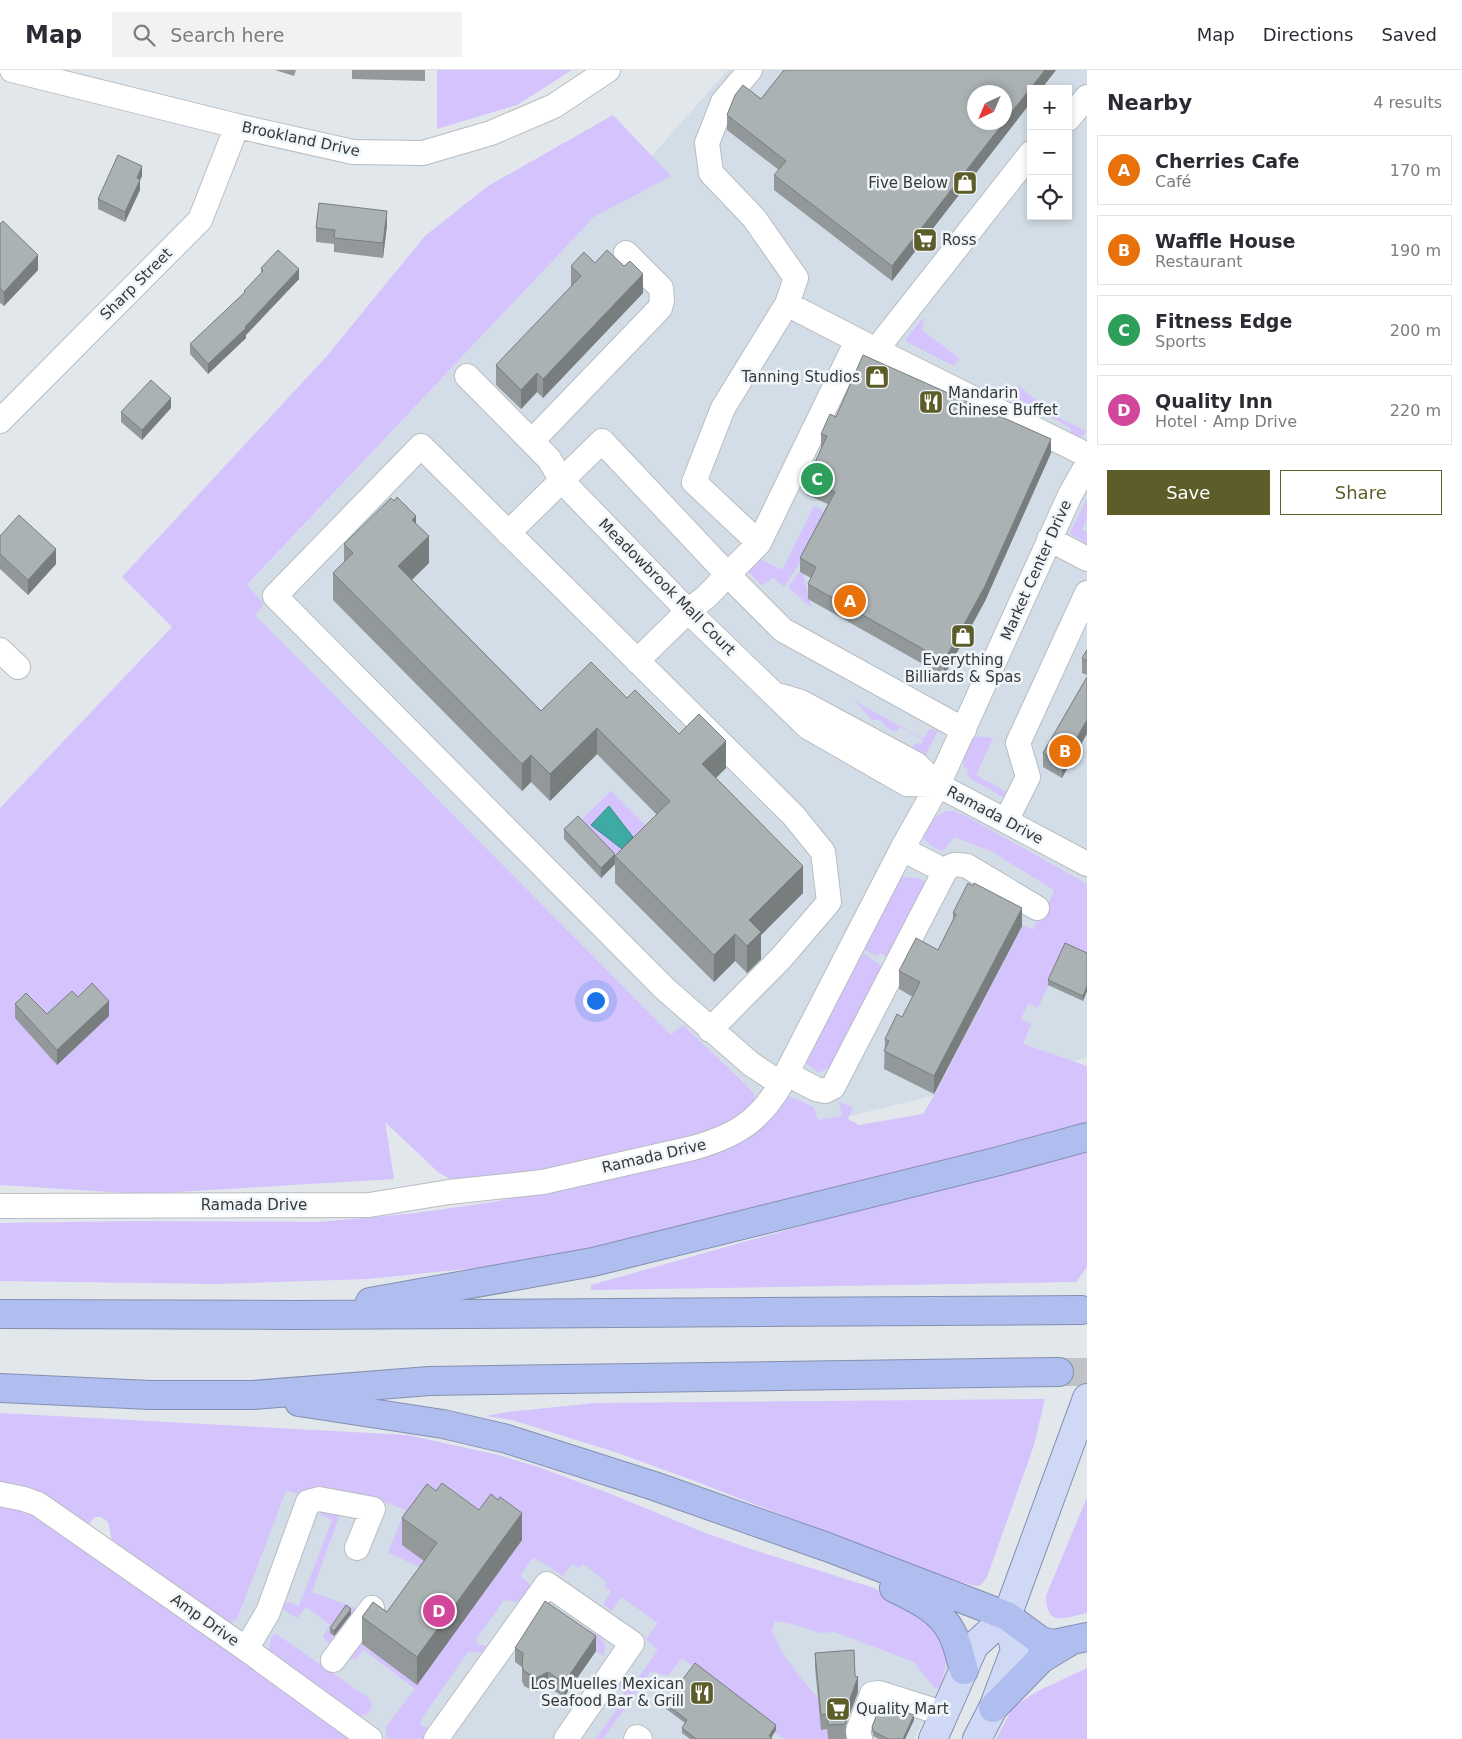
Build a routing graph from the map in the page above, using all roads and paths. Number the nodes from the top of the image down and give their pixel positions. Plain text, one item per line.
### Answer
1 (12, 70) edge
2 (608, 70) edge
3 (750, 70) edge
4 (1087, 96) edge
5 (1072, 114) edge
6 (237, 126) junction
7 (1027, 158) edge
8 (626, 253) dead end
9 (787, 304) junction
10 (866, 346) junction
11 (467, 376) dead end
12 (0, 421) edge
13 (532, 441) junction
14 (1087, 455) edge
15 (1087, 465) edge
16 (562, 481) junction
17 (508, 533) junction
18 (1050, 540) junction
19 (759, 543) junction
20 (1087, 559) edge
21 (728, 575) junction
22 (1087, 594) edge
23 (688, 611) junction
24 (0, 650) edge
25 (637, 661) junction
26 (18, 667) dead end
27 (964, 730) junction
28 (938, 785) junction
29 (1006, 821) junction
30 (902, 849) junction
31 (1087, 864) edge
32 (945, 871) junction
33 (1037, 908) dead end
34 (710, 1030) junction
35 (784, 1079) junction
36 (1087, 1137) edge
37 (0, 1206) edge
38 (1081, 1310) dead end
39 (0, 1314) edge
40 (294, 1315) junction
41 (1059, 1372) tunnel mouth
42 (0, 1388) edge
43 (253, 1395) junction
44 (1087, 1398) edge
45 (0, 1494) edge
46 (827, 1547) junction
47 (357, 1548) dead end
48 (372, 1608) edge
49 (1007, 1616) junction
50 (1078, 1640) edge
51 (246, 1649) junction
52 (333, 1660) dead end
53 (964, 1670) junction
54 (993, 1708) junction
55 (945, 1714) junction
56 (370, 1739) edge
57 (436, 1739) edge
58 (566, 1739) edge
59 (636, 1739) edge
60 (640, 1739) edge
61 (860, 1739) edge
62 (933, 1739) edge
63 (977, 1739) edge

1 - 6 street, Brookland Drive
2 - 6 street, Brookland Drive
3 - 9 street
4 - 5 street
6 - 12 street, Sharp Street
7 - 10 street
8 - 13 street
9 - 10 street
9 - 19 street
10 - 14 street
10 - 19 street
11 - 13 street, Meadowbrook Mall Court
13 - 16 street, Meadowbrook Mall Court
15 - 18 street, Market Center Drive
16 - 17 street
16 - 21 street
16 - 23 street, Meadowbrook Mall Court
17 - 25 street
17 - 34 street
18 - 20 street
18 - 27 street, Market Center Drive
19 - 21 street
21 - 23 street
21 - 27 street
22 - 29 street
23 - 25 street
23 - 28 street, Meadowbrook Mall Court
24 - 26 street
25 - 34 street
27 - 28 street, Market Center Drive
28 - 29 street, Ramada Drive
28 - 30 street, Ramada Drive
29 - 31 street, Ramada Drive
30 - 32 street
30 - 35 street, Ramada Drive
32 - 33 street
32 - 35 street
34 - 35 street
35 - 37 street, Ramada Drive
36 - 40 highway
38 - 40 highway
39 - 40 highway
41 - 43 highway
42 - 43 highway
43 - 46 highway
44 - 49 main road
45 - 51 street, Amp Drive
46 - 49 highway
46 - 53 highway
47 - 51 street
48 - 52 street
49 - 50 highway
49 - 53 main road
49 - 54 main road
50 - 54 highway
51 - 56 street, Amp Drive
53 - 55 main road
54 - 63 main road
55 - 61 street
55 - 62 main road
57 - 58 street
59 - 60 street

